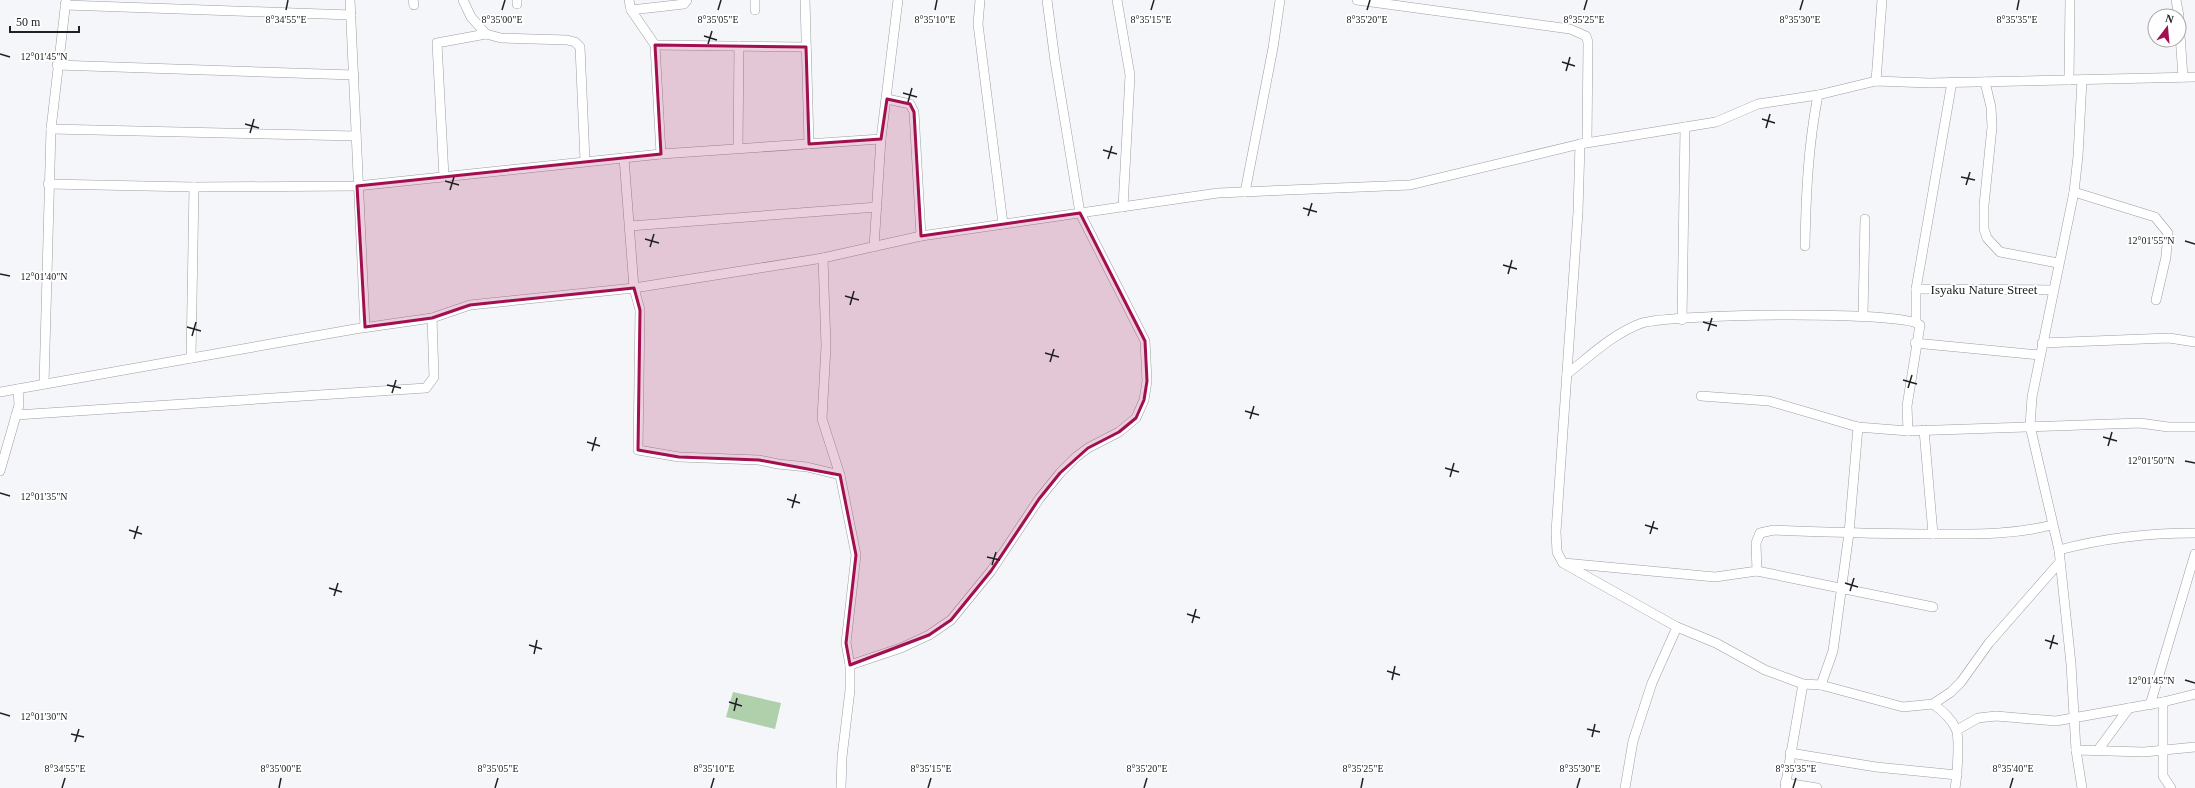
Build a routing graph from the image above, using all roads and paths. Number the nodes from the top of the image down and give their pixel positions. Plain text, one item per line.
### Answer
1 (350, 0) edge
2 (463, 0) edge
3 (629, 0) edge
4 (687, 0) edge
5 (755, 0) edge
6 (805, 0) edge
7 (898, 0) edge
8 (980, 0) edge
9 (1047, 0) edge
10 (1117, 0) edge
11 (1280, 0) edge
12 (1357, 0) edge
13 (1882, 0) edge
14 (2070, 0) edge
15 (65, 3) edge
16 (631, 10) junction
17 (755, 10) dead end
18 (351, 15) junction
19 (486, 34) junction
20 (655, 45) junction
21 (739, 46) junction
22 (806, 47) junction
23 (2181, 48) edge
24 (57, 65) junction
25 (354, 75) junction
26 (2184, 77) junction
27 (2195, 77) edge
28 (2069, 80) junction
29 (2082, 80) junction
30 (1876, 81) junction
31 (1952, 82) junction
32 (1985, 82) junction
33 (1818, 95) junction
34 (887, 100) junction
35 (1685, 127) junction
36 (51, 129) junction
37 (356, 136) junction
38 (881, 139) junction
39 (1583, 143) junction
40 (809, 144) junction
41 (738, 148) junction
42 (661, 154) junction
43 (624, 158) junction
44 (585, 161) junction
45 (444, 177) junction
46 (48, 184) junction
47 (357, 186) junction
48 (194, 187) junction
49 (1245, 192) junction
50 (2074, 192) junction
51 (877, 207) junction
52 (1122, 207) junction
53 (1080, 213) junction
54 (1865, 219) dead end
55 (1003, 224) junction
56 (630, 226) junction
57 (921, 236) junction
58 (1805, 246) dead end
59 (874, 247) junction
60 (823, 258) junction
61 (2058, 263) junction
62 (634, 288) junction
63 (1916, 289) junction
64 (2053, 290) junction
65 (2156, 300) dead end
66 (1863, 316) junction
67 (432, 318) junction
68 (1682, 320) junction
69 (1916, 322) junction
70 (365, 327) junction
71 (2195, 342) edge
72 (1916, 343) junction
73 (2042, 343) junction
74 (2040, 355) junction
75 (191, 358) junction
76 (1567, 374) junction
77 (44, 384) junction
78 (18, 389) junction
79 (0, 392) edge
80 (1701, 396) dead end
81 (16, 415) junction
82 (2030, 426) junction
83 (2195, 426) edge
84 (1858, 427) junction
85 (1924, 430) junction
86 (1908, 431) junction
87 (0, 471) edge
88 (840, 475) junction
89 (2052, 525) junction
90 (1849, 533) junction
91 (2195, 533) edge
92 (1933, 534) junction
93 (2059, 550) junction
94 (2195, 554) edge
95 (2060, 562) junction
96 (1563, 563) junction
97 (1756, 571) junction
98 (1841, 588) junction
99 (1933, 607) dead end
100 (1677, 627) junction
101 (850, 665) junction
102 (1803, 684) junction
103 (1821, 685) junction
104 (2195, 694) edge
105 (2163, 702) junction
106 (1933, 704) junction
107 (2150, 705) junction
108 (2129, 708) junction
109 (2074, 719) junction
110 (1957, 730) junction
111 (2195, 747) edge
112 (2163, 748) junction
113 (2076, 750) junction
114 (2098, 750) junction
115 (1790, 753) junction
116 (1957, 775) junction
117 (1785, 786) edge
118 (841, 788) edge
119 (1625, 788) edge
120 (1817, 788) edge
121 (1955, 788) edge
122 (2082, 788) edge
123 (2171, 788) edge

1 - 18 street
2 - 19 street
3 - 16 street
4 - 16 street
5 - 17 street
6 - 22 street
7 - 34 street
8 - 55 street
9 - 53 street
10 - 52 street
11 - 49 street
12 - 39 street
13 - 30 street
14 - 28 street
15 - 18 street
15 - 24 street
16 - 20 street
18 - 25 street
19 - 44 street
19 - 45 street
20 - 21 street
20 - 42 street
21 - 22 street
21 - 41 street
22 - 40 street
23 - 26 street
24 - 25 street
24 - 36 street
25 - 37 street
26 - 27 street
26 - 29 street
28 - 29 street
28 - 32 street
29 - 50 street
30 - 31 street
30 - 33 street
31 - 32 street
31 - 63 street
32 - 61 street
33 - 35 street
33 - 58 street
34 - 38 street
34 - 57 street
35 - 39 street
35 - 68 street
36 - 37 street
36 - 46 street
37 - 47 street
38 - 40 street
38 - 51 street
39 - 49 street
39 - 76 street
40 - 41 street
41 - 42 street
42 - 43 street
43 - 44 street
43 - 56 street
44 - 45 street
45 - 47 street
46 - 48 street
46 - 77 street
47 - 48 street
47 - 70 street
48 - 75 street
49 - 52 street
50 - 61 street
50 - 65 street
51 - 56 street
51 - 59 street
52 - 53 street
53 - 55 street
53 - 101 street
54 - 66 street
55 - 57 street
56 - 62 street
57 - 59 street
59 - 60 street
60 - 62 street
60 - 88 street
61 - 64 street
62 - 67 street
62 - 88 street
63 - 64 street, Isyaku Nature Street
63 - 69 street
64 - 73 street
66 - 68 street
66 - 69 street
67 - 70 street
67 - 81 street
68 - 76 street
69 - 72 street
70 - 75 street
71 - 73 street
72 - 74 street
72 - 86 street
73 - 74 street
74 - 82 street
75 - 77 street
76 - 96 street
77 - 78 street
78 - 79 street
78 - 81 street
80 - 84 street
81 - 87 street
82 - 83 street
82 - 85 street
82 - 89 street
84 - 86 street
84 - 90 street
85 - 86 street
85 - 92 street
88 - 101 street
89 - 92 street
89 - 93 street
90 - 92 street
90 - 97 street
90 - 98 street
91 - 93 street
93 - 95 street
94 - 107 street
95 - 106 street
95 - 109 street
96 - 97 street
96 - 100 street
97 - 98 street
98 - 99 street
98 - 103 street
100 - 102 street
100 - 119 street
101 - 118 street
102 - 103 street
102 - 115 street
103 - 106 street
104 - 105 street
105 - 107 street
105 - 112 street
106 - 110 street
107 - 108 street
108 - 109 street
108 - 114 street
109 - 110 street
109 - 113 street
110 - 116 street
111 - 112 street
112 - 114 street
112 - 123 street
113 - 114 street
113 - 122 street
115 - 116 street
115 - 117 street
116 - 121 street
117 - 120 street

